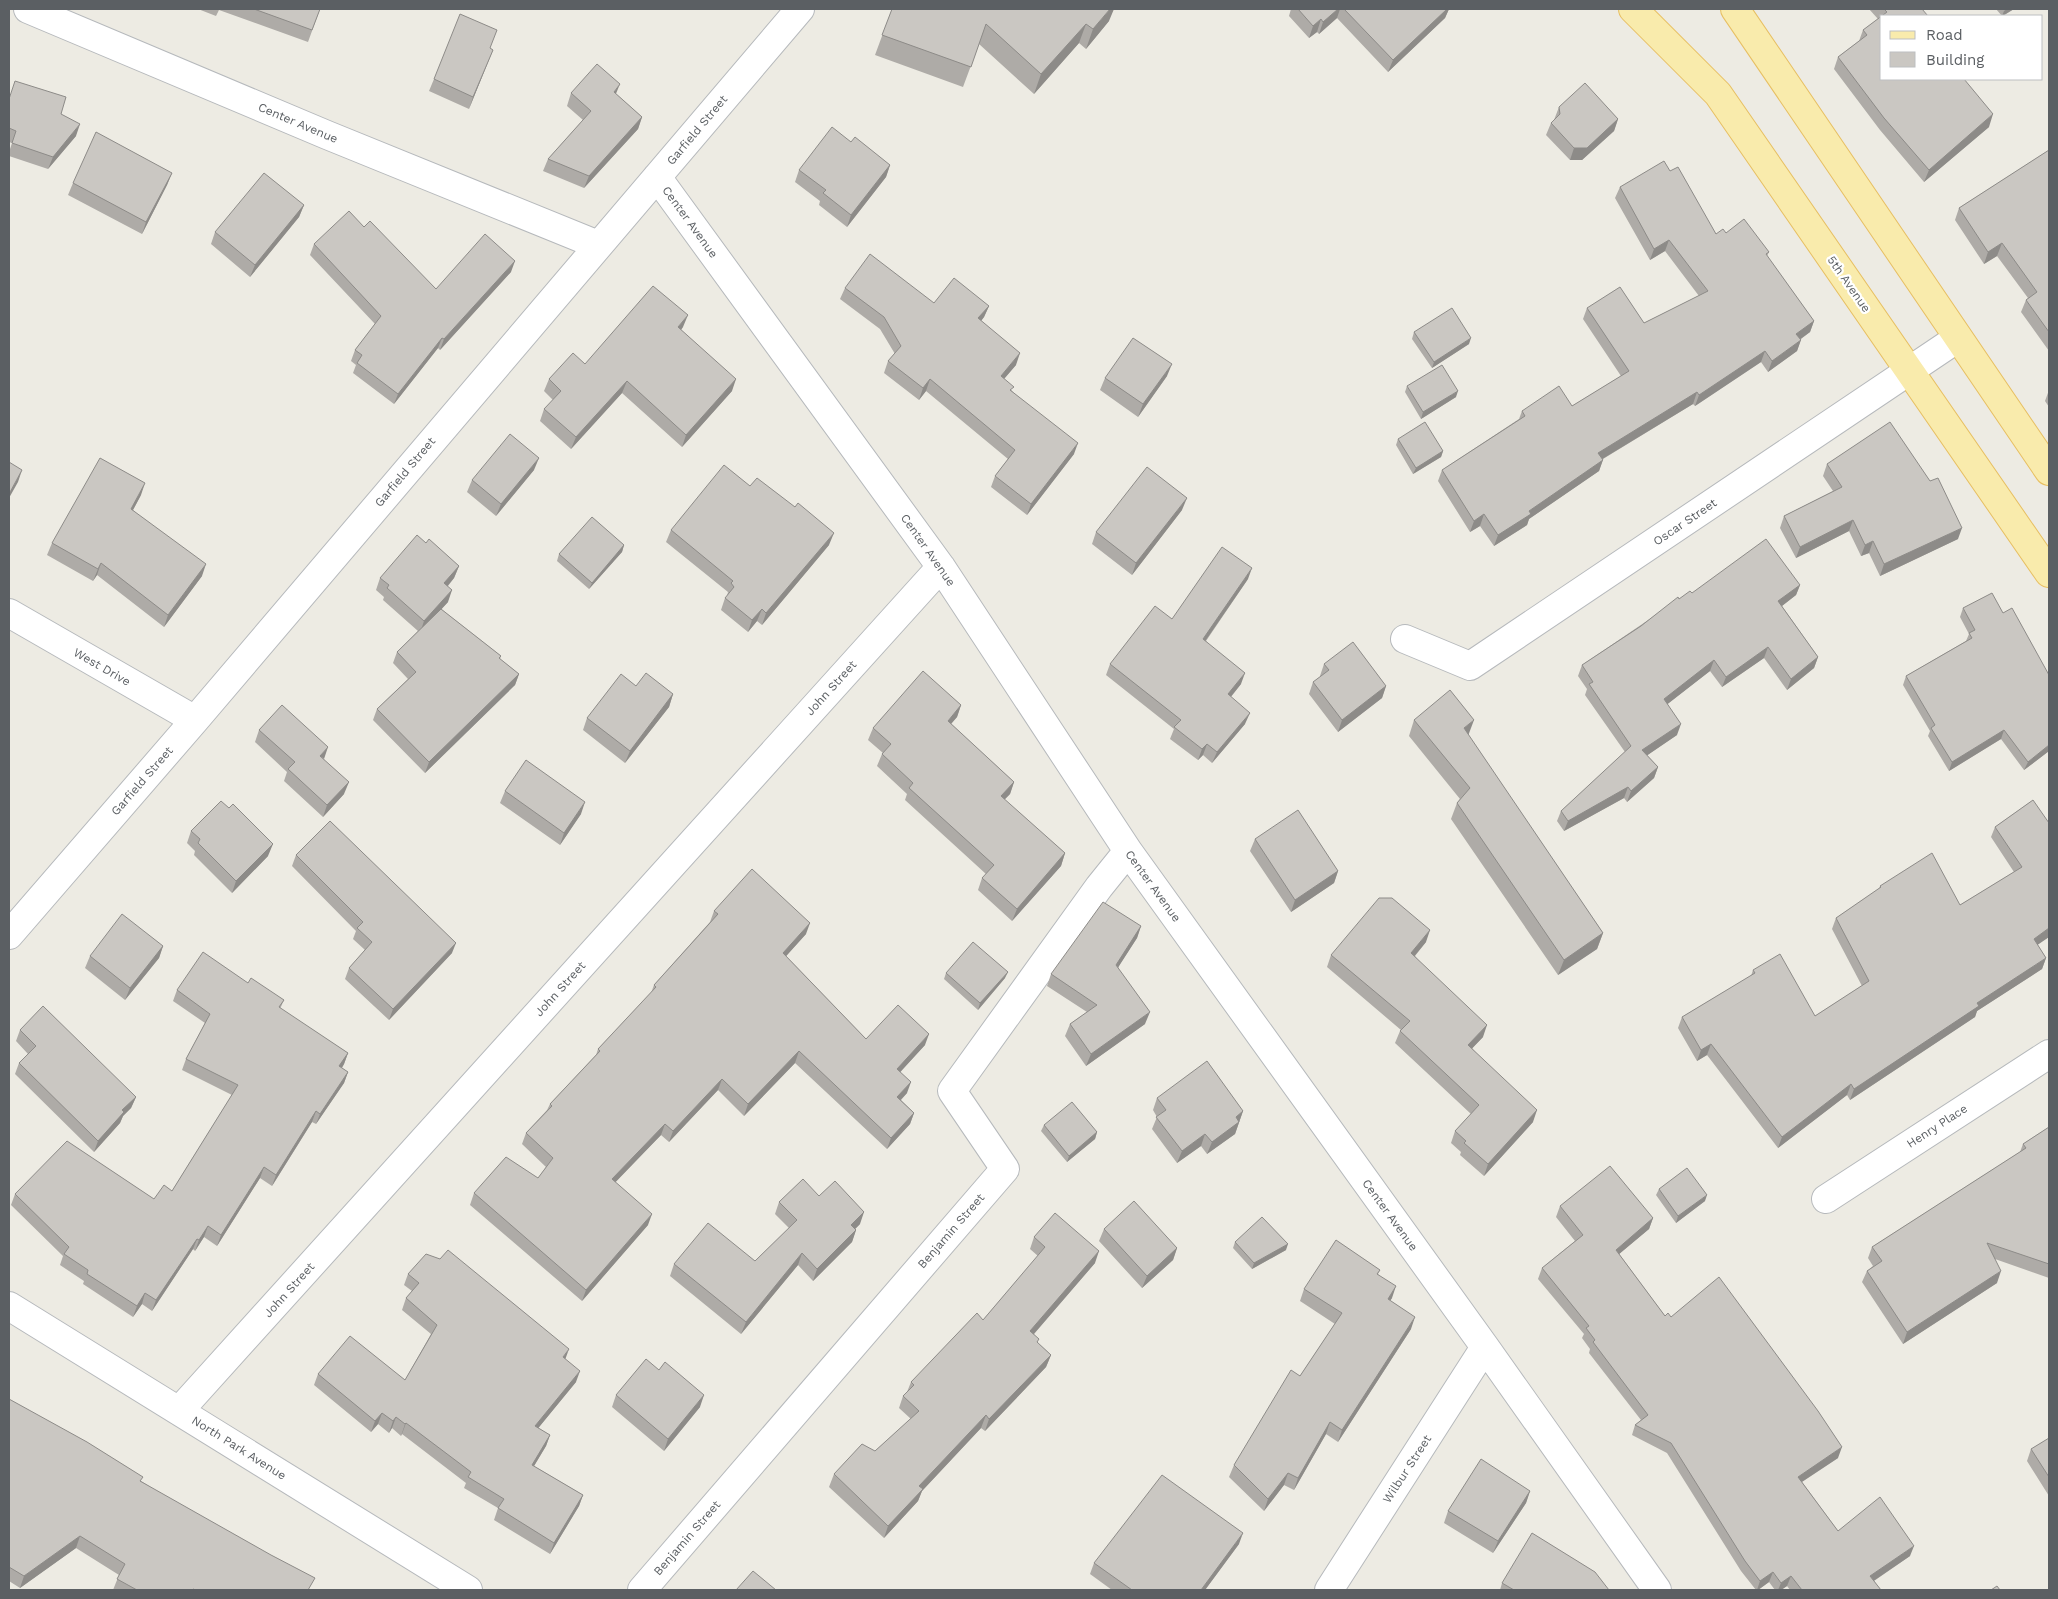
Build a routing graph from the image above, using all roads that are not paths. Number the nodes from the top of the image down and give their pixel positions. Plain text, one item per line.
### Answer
1 (28, 9) edge
2 (800, 9) edge
3 (1633, 9) edge
4 (1734, 9) edge
5 (657, 177) junction
6 (598, 245) junction
7 (1958, 338) junction
8 (1909, 371) junction
9 (2049, 471) edge
10 (941, 567) junction
11 (2049, 573) edge
12 (9, 613) edge
13 (1404, 638) dead end
14 (195, 720) junction
15 (1128, 851) junction
16 (9, 935) edge
17 (2049, 1054) edge
18 (1826, 1199) dead end
19 (9, 1306) edge
20 (1485, 1347) junction
21 (179, 1411) junction
22 (468, 1590) edge
23 (642, 1590) edge
24 (1329, 1590) edge
25 (1657, 1590) edge

1 - 6 street, Center Avenue
2 - 5 street, Garfield Street
3 - 8 main road, 5th Avenue
4 - 7 main road
5 - 6 street, Garfield Street
5 - 10 street, Center Avenue
6 - 14 street, Garfield Street
7 - 8 street, Oscar Street
7 - 9 main road
8 - 11 main road, 5th Avenue
8 - 13 street, Oscar Street
10 - 15 street, Center Avenue
10 - 21 street, John Street
12 - 14 street, West Drive
14 - 16 street, Garfield Street
15 - 20 street, Center Avenue
15 - 23 street, Benjamin Street
17 - 18 street, Henry Place
19 - 21 street, North Park Avenue
20 - 24 street, Wilbur Street
20 - 25 street, Center Avenue
21 - 22 street, North Park Avenue

